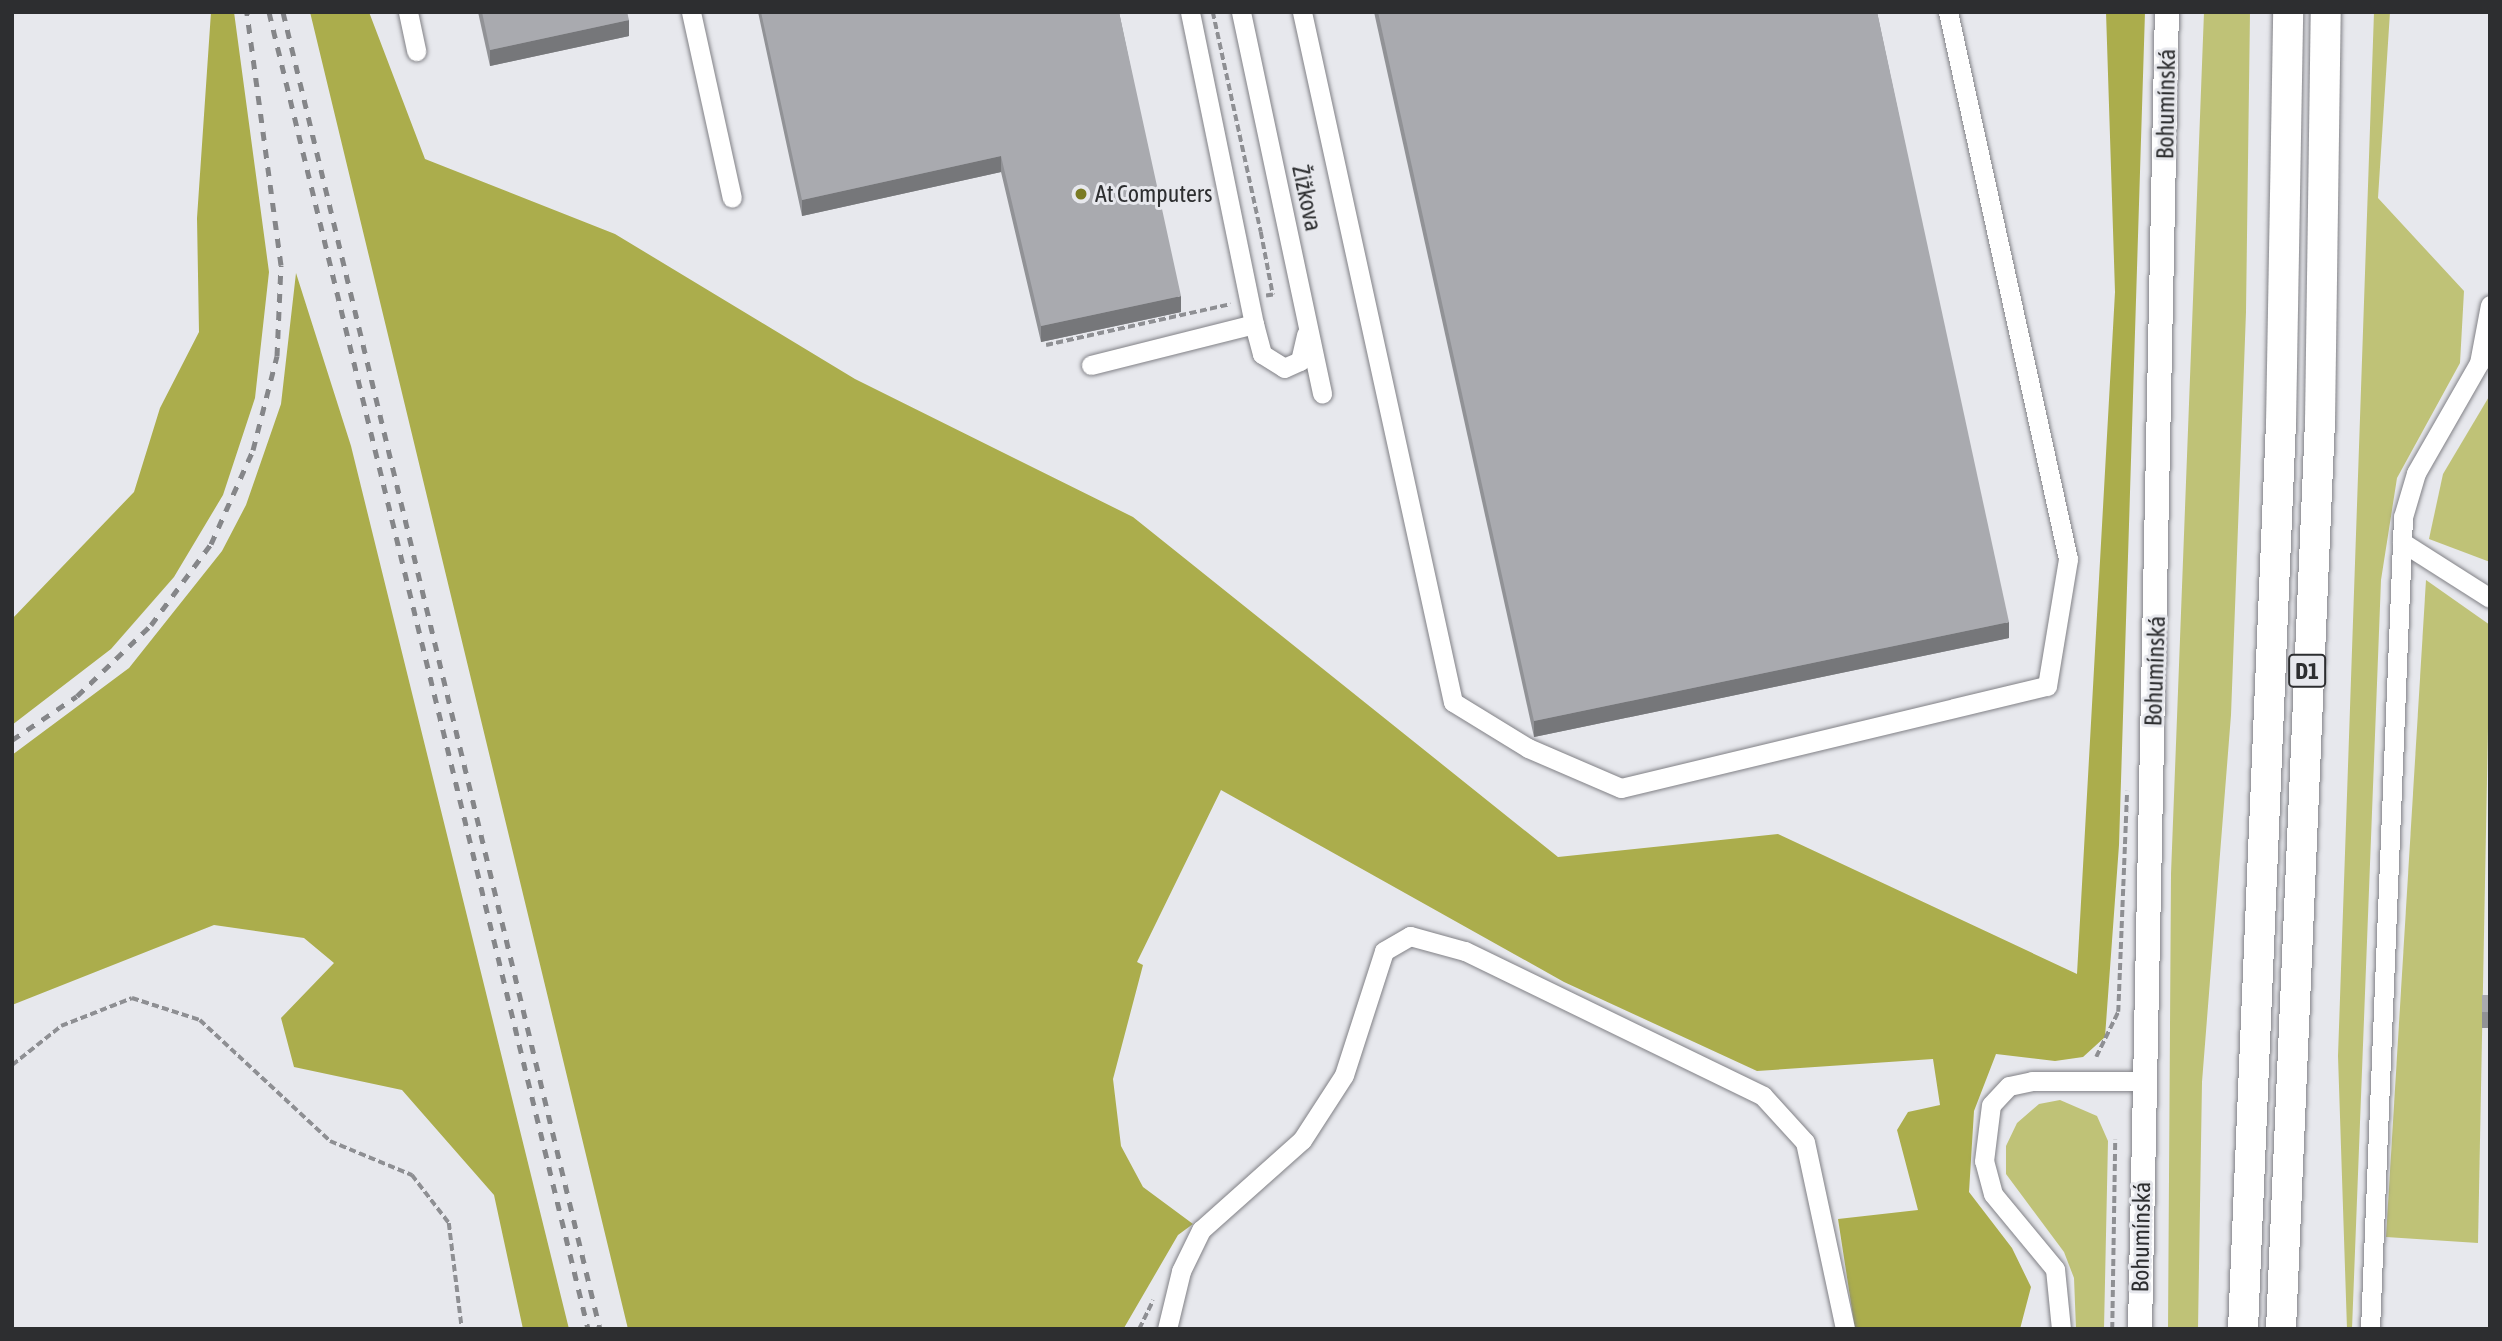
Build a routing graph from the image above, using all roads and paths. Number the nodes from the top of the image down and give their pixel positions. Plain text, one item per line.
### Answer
1 (408, 12) edge
2 (691, 12) edge
3 (1190, 12) edge
4 (1213, 12) edge
5 (1241, 12) edge
6 (1302, 12) edge
7 (1948, 12) edge
8 (2167, 12) edge
9 (2288, 12) edge
10 (2326, 12) edge
11 (416, 51) dead end
12 (732, 198) dead end
13 (1249, 300) junction
14 (2490, 305) edge
15 (1306, 307) junction
16 (1254, 324) junction
17 (1046, 345) dead end
18 (1091, 365) dead end
19 (1322, 394) dead end
20 (2402, 542) junction
21 (2490, 598) edge
22 (2117, 1021) dead end
23 (2096, 1057) dead end
24 (12, 1065) edge
25 (2143, 1081) junction
26 (2115, 1140) dead end
27 (462, 1329) edge
28 (1167, 1329) edge
29 (1844, 1329) edge
30 (2060, 1329) edge
31 (2112, 1329) edge
32 (2140, 1329) edge
33 (2243, 1329) edge
34 (2281, 1329) edge
35 (2370, 1329) edge

1 - 11 street
2 - 12 street
3 - 13 street
4 - 13 path
5 - 15 street, Žižkova
6 - 7 street
8 - 25 main road, Bohumínská
9 - 33 highway, D1
10 - 34 highway, D1
13 - 16 street
13 - 17 path
14 - 20 street
15 - 16 street
15 - 19 street, Žižkova
16 - 18 street
20 - 21 street
20 - 35 street
22 - 23 path
24 - 27 path
25 - 30 street
25 - 32 main road, Bohumínská
26 - 31 path
28 - 29 street

